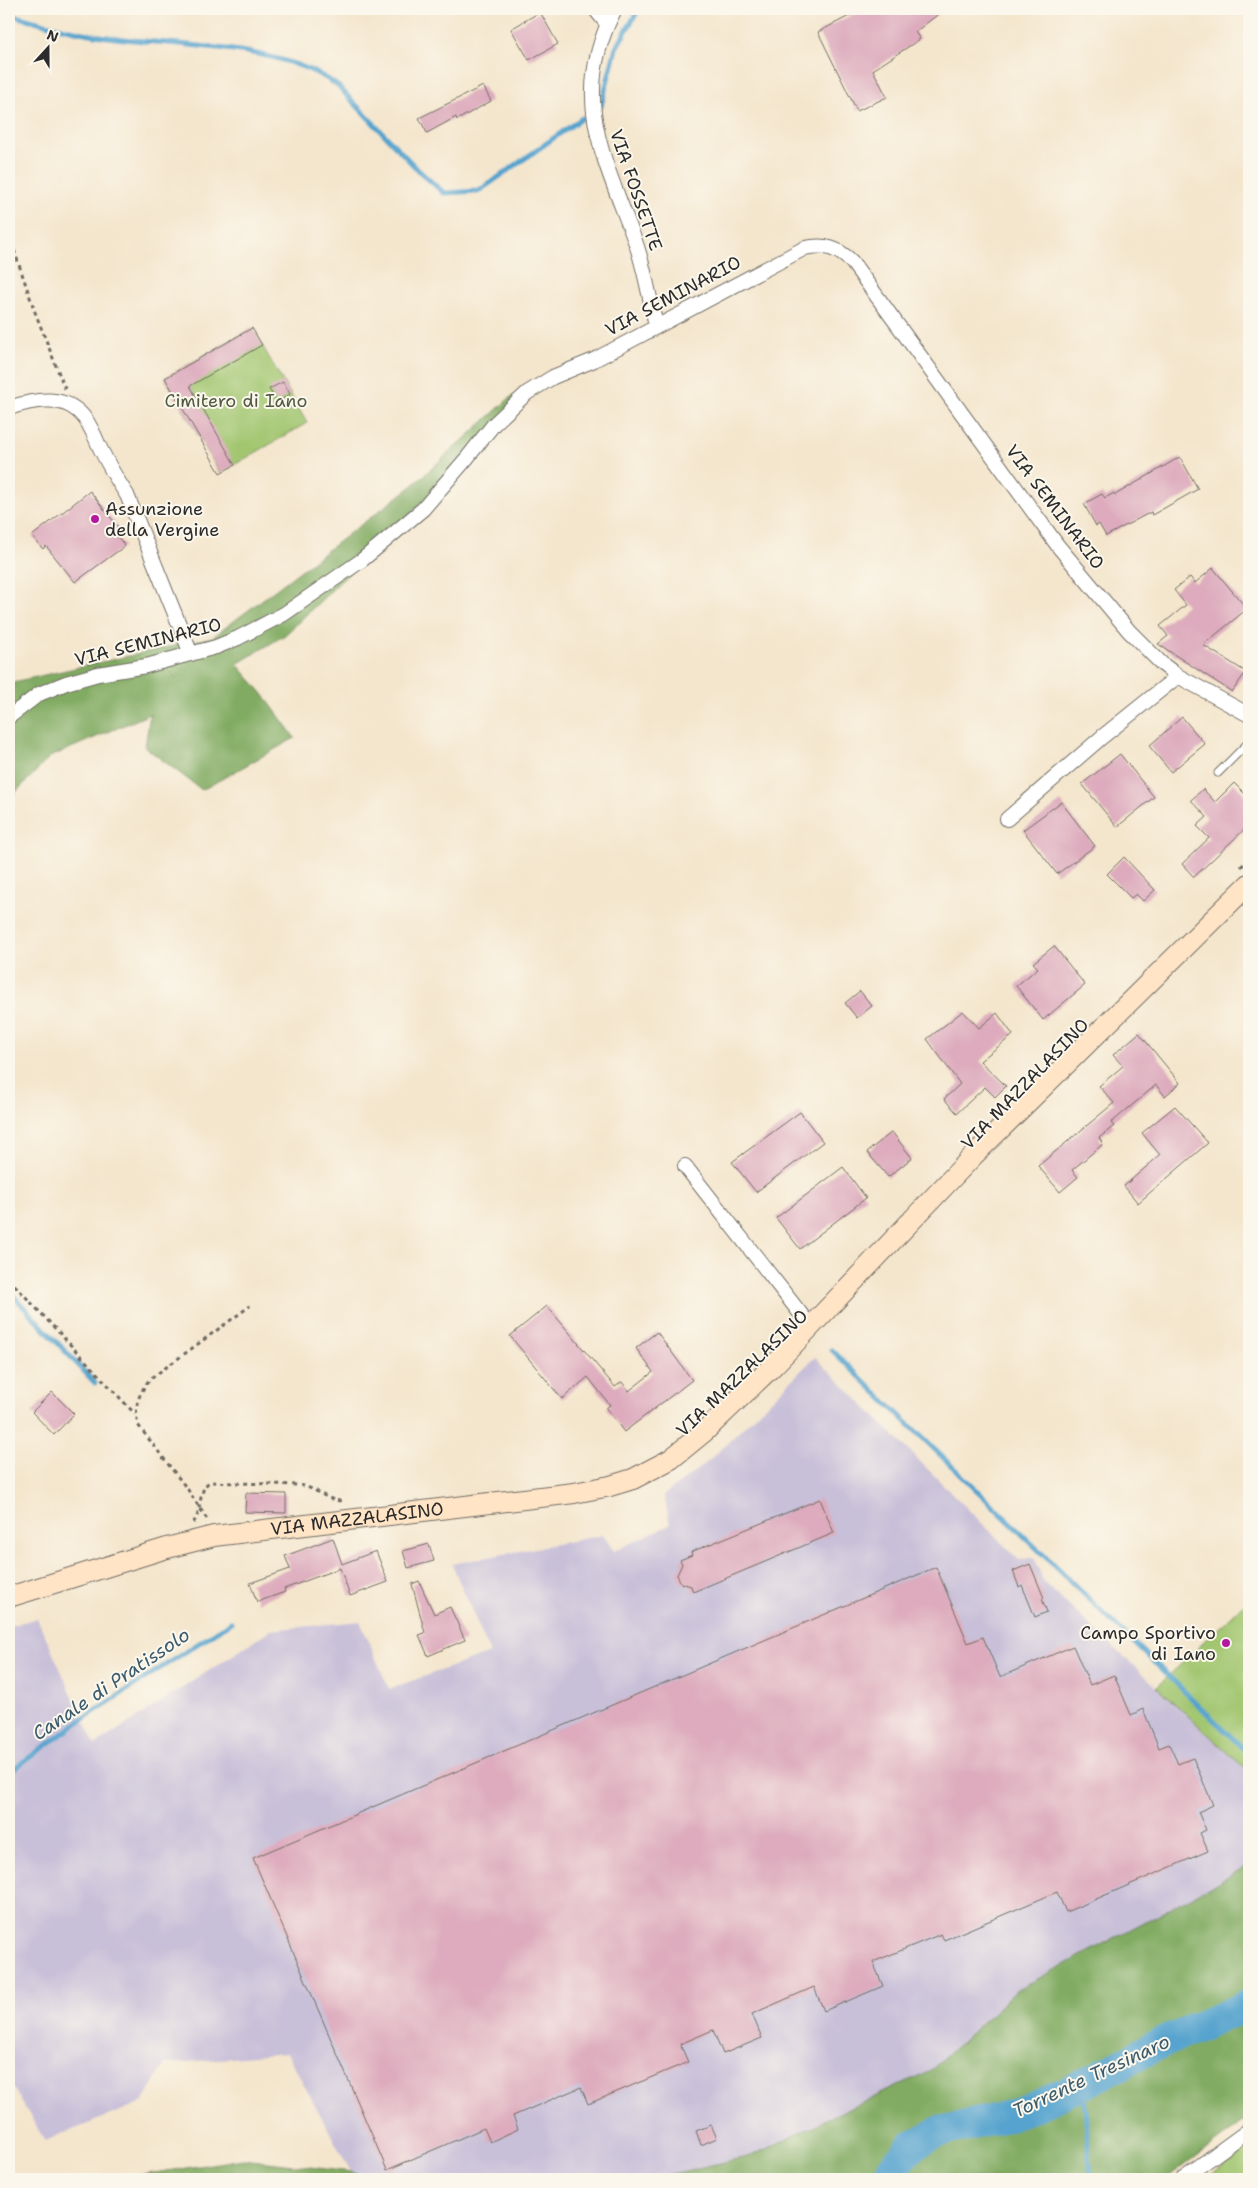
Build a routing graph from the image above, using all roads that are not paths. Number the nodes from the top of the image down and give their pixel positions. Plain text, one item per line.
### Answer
1 (595, 9) edge
2 (615, 9) edge
3 (607, 24) junction
4 (656, 325) junction
5 (9, 408) edge
6 (192, 654) junction
7 (1178, 676) junction
8 (1249, 715) edge
9 (9, 717) edge
10 (1249, 742) edge
11 (1218, 773) dead end
12 (1007, 819) dead end
13 (1242, 878) edge
14 (685, 1166) dead end
15 (811, 1327) junction
16 (9, 1597) edge
17 (1249, 2130) edge
18 (1182, 2179) edge

1 - 3 street
2 - 3 street, VIA FOSSETTE
3 - 4 street, VIA FOSSETTE
4 - 6 street, VIA SEMINARIO
4 - 7 street, VIA SEMINARIO
5 - 6 street
6 - 9 street, VIA SEMINARIO
7 - 8 street, VIA SEMINARIO
7 - 12 street
10 - 11 lane
13 - 15 main road, VIA MAZZALASINO
14 - 15 street
15 - 16 main road, VIA MAZZALASINO
17 - 18 street

